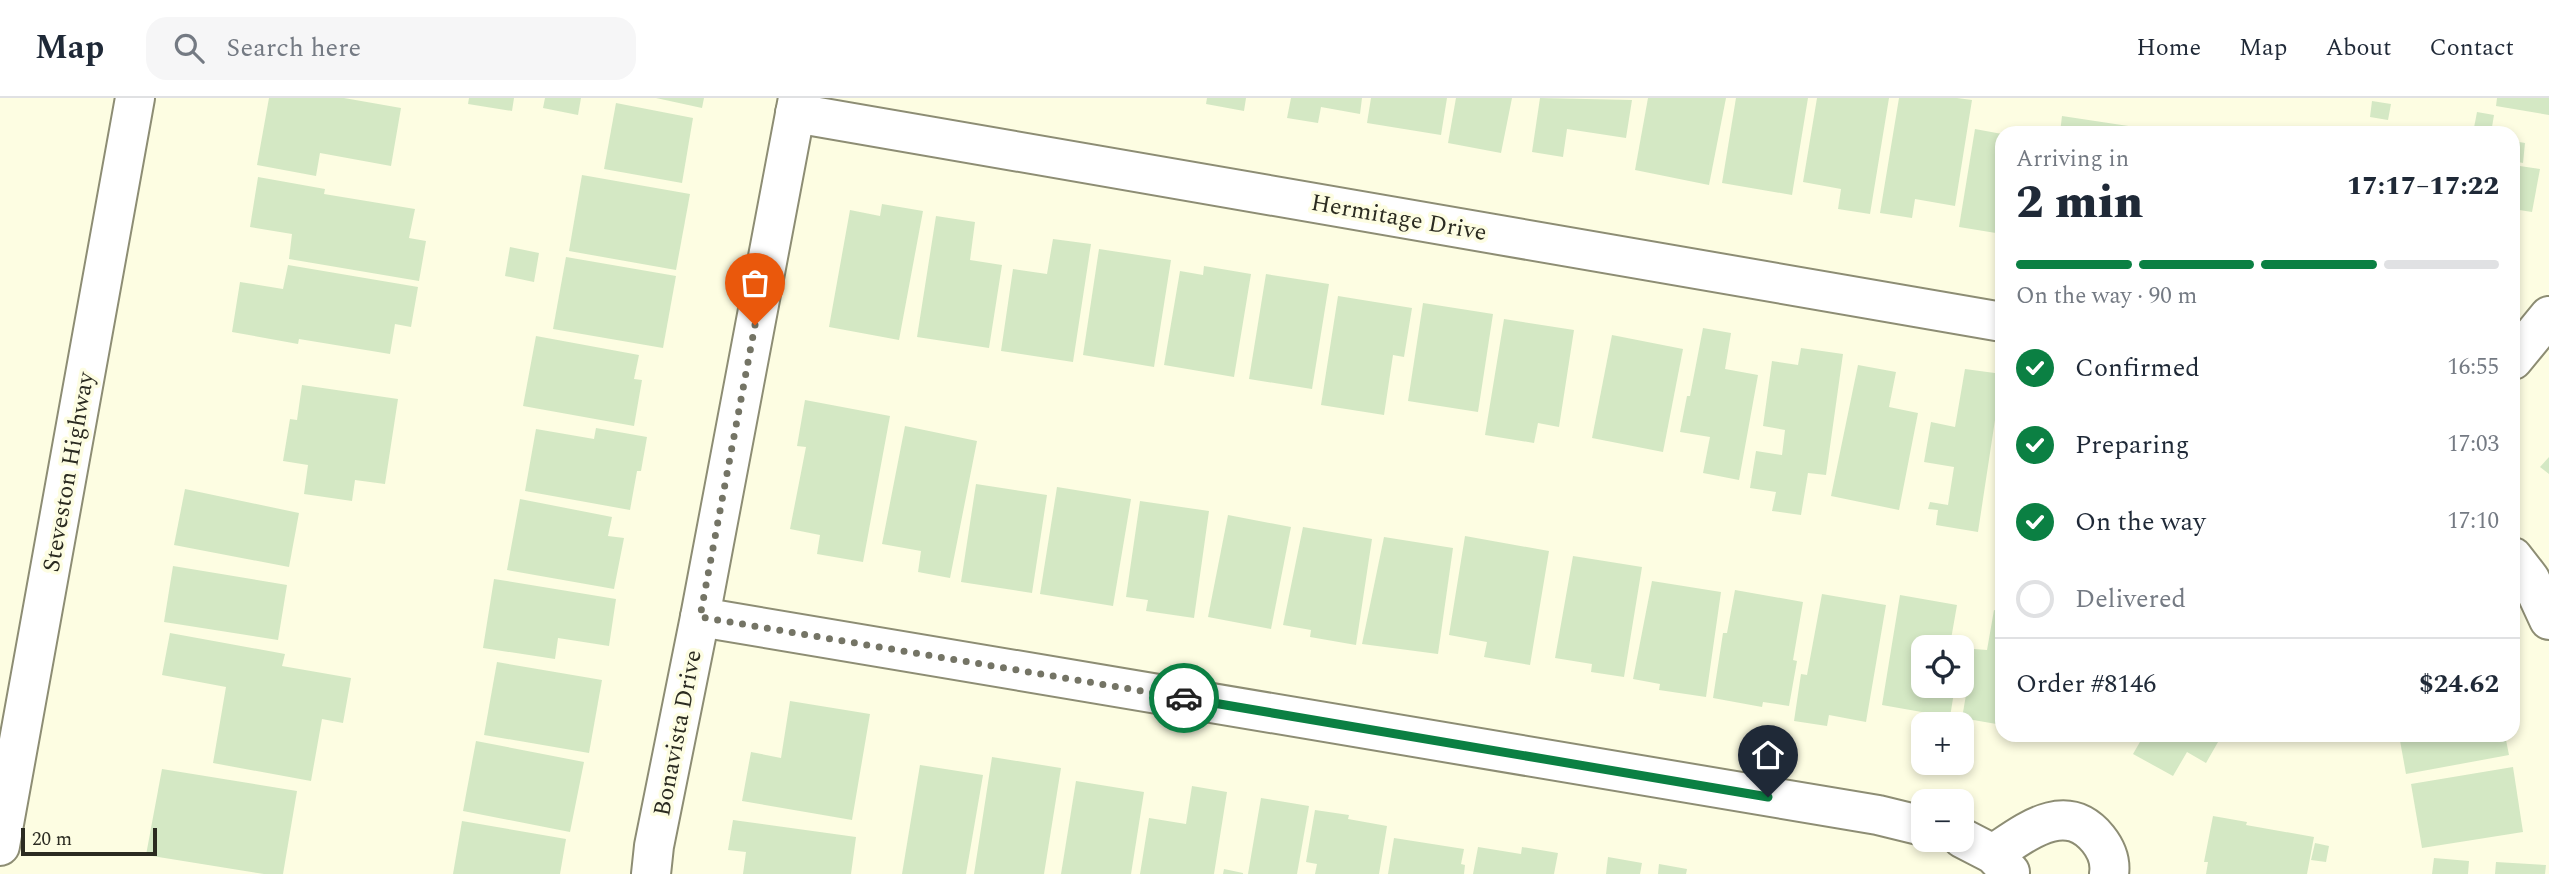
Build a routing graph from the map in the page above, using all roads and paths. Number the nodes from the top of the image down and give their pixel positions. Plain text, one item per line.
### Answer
1 (135, 98) edge
2 (796, 105) edge
3 (2549, 316) edge
4 (1995, 321) edge
5 (2520, 351) edge
6 (2520, 566) edge
7 (700, 617) junction
8 (2549, 620) edge
9 (1911, 823) edge
10 (0, 846) edge
11 (1989, 856) edge
12 (651, 874) edge
13 (2109, 874) edge

1 - 10 street, Steveston Highway
2 - 4 street, Hermitage Drive
2 - 7 street, Bonavista Drive
3 - 5 street
6 - 8 street
7 - 9 street
7 - 12 street, Bonavista Drive
11 - 13 street

